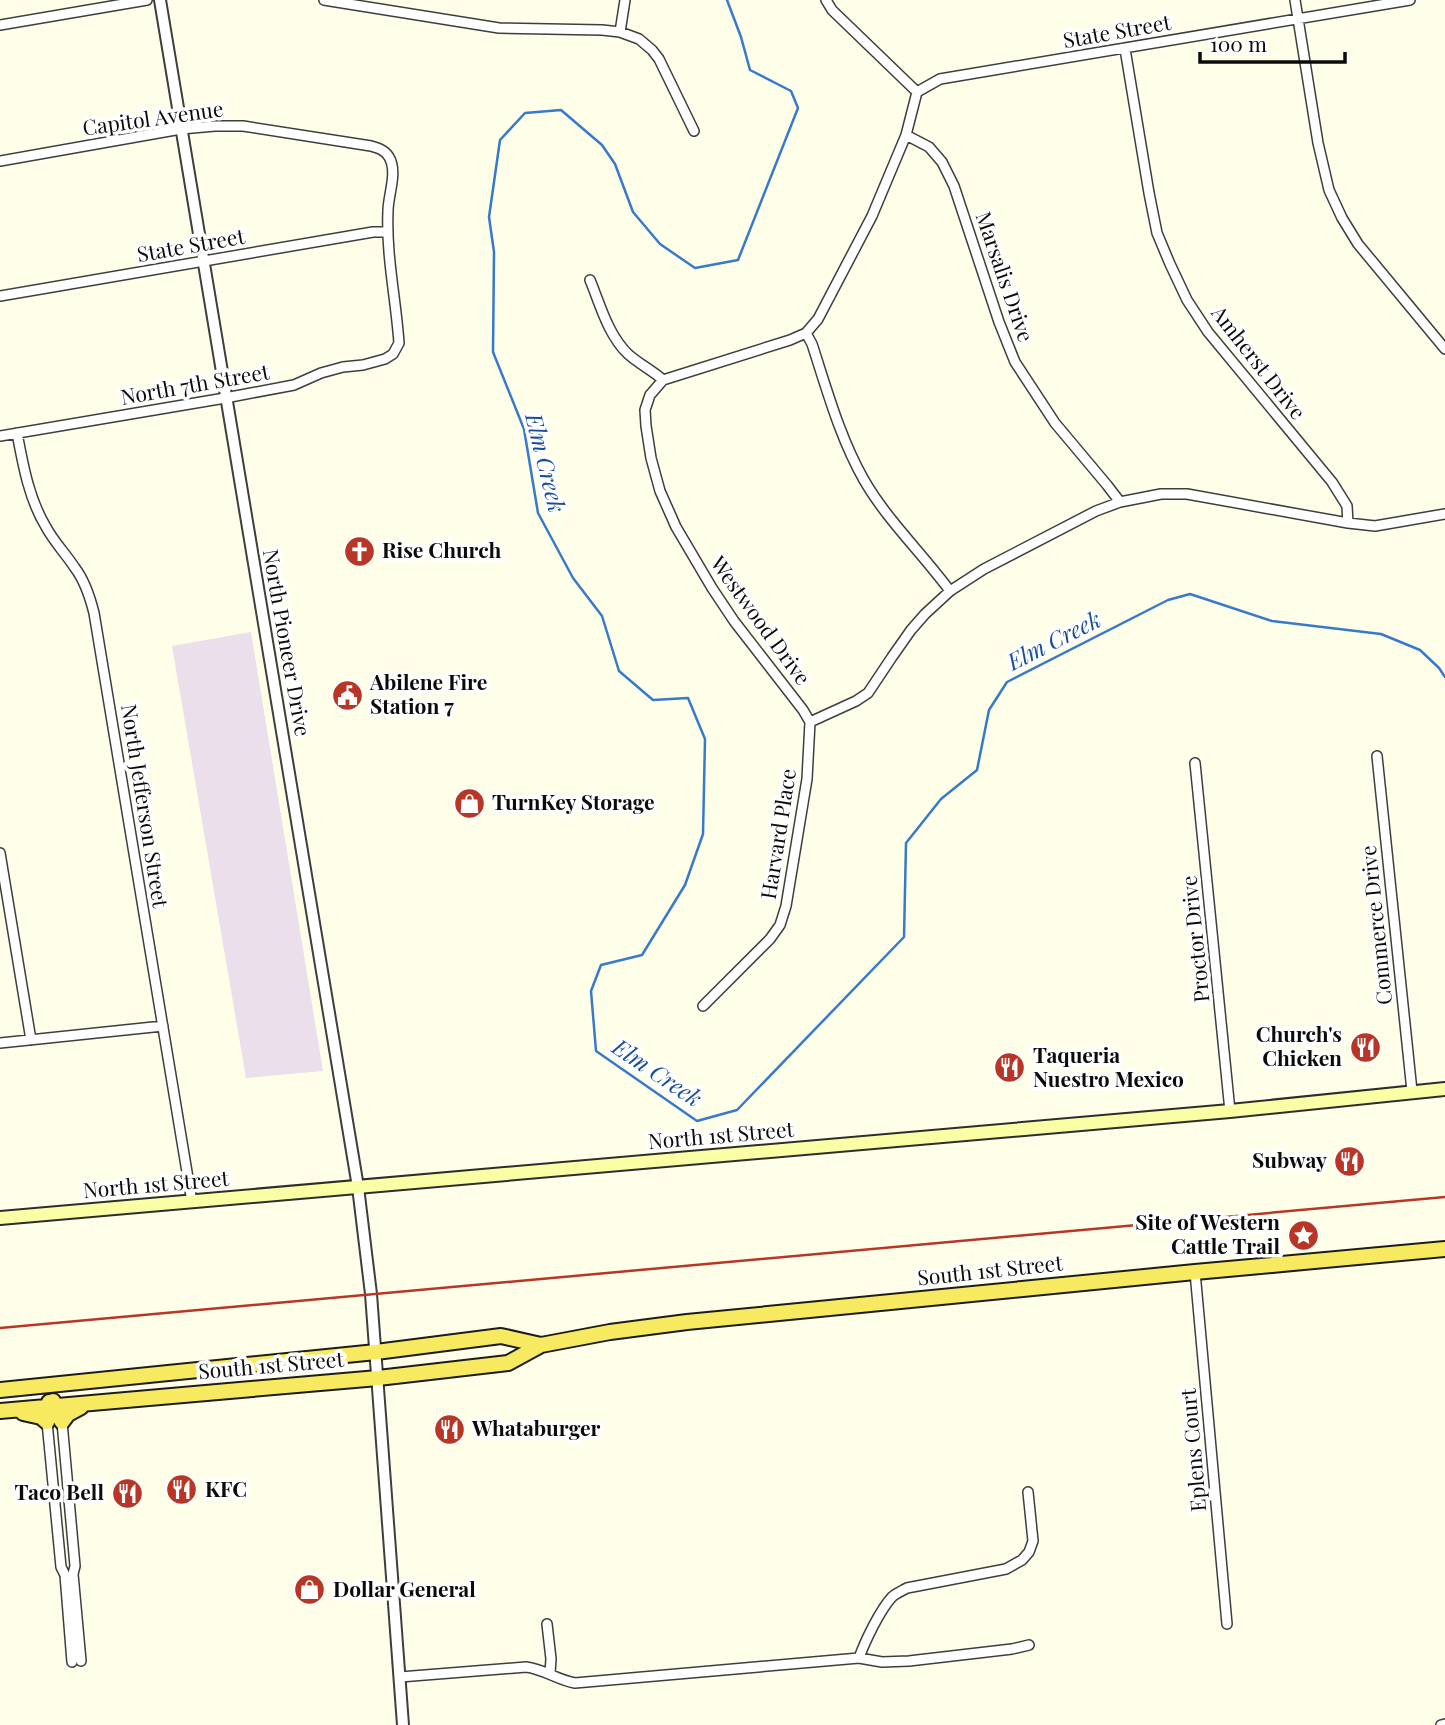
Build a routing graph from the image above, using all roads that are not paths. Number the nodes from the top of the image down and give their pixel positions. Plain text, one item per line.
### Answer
1 (147, 0) edge
2 (160, 0) edge
3 (324, 0) edge
4 (625, 0) edge
5 (826, 0) edge
6 (1295, 0) edge
7 (1410, 0) edge
8 (1298, 18) junction
9 (0, 25) edge
10 (620, 33) junction
11 (1125, 49) junction
12 (917, 92) junction
13 (181, 129) junction
14 (694, 131) dead end
15 (906, 135) junction
16 (0, 161) edge
17 (387, 232) junction
18 (203, 261) junction
19 (590, 280) dead end
20 (0, 296) edge
21 (806, 333) junction
22 (1445, 349) edge
23 (663, 380) junction
24 (225, 398) junction
25 (17, 433) junction
26 (0, 436) edge
27 (1120, 502) junction
28 (1445, 514) edge
29 (1348, 523) junction
30 (950, 590) junction
31 (810, 722) junction
32 (1377, 756) dead end
33 (1195, 762) dead end
34 (0, 853) edge
35 (703, 1006) dead end
36 (163, 1026) junction
37 (31, 1040) junction
38 (0, 1043) edge
39 (1445, 1089) edge
40 (1412, 1091) junction
41 (1230, 1111) junction
42 (358, 1187) junction
43 (192, 1202) junction
44 (0, 1218) edge
45 (1445, 1249) edge
46 (1195, 1272) junction
47 (541, 1345) junction
48 (376, 1352) junction
49 (378, 1378) junction
50 (75, 1384) junction
51 (32, 1388) junction
52 (0, 1390) edge
53 (90, 1403) junction
54 (51, 1406) junction
55 (4, 1411) edge
56 (55, 1422) junction
57 (1028, 1492) dead end
58 (547, 1624) dead end
59 (1227, 1625) dead end
60 (1029, 1645) dead end
61 (859, 1658) junction
62 (550, 1674) junction
63 (401, 1678) junction
64 (403, 1725) edge

1 - 9 street
2 - 13 street, North Pioneer Drive
3 - 10 street
4 - 10 street
5 - 12 street
6 - 8 street
7 - 8 street, State Street
8 - 11 street, State Street
8 - 22 street
10 - 14 street
11 - 12 street, State Street
11 - 29 street, Amherst Drive
12 - 15 street
13 - 16 street, Capitol Avenue
13 - 17 street, Capitol Avenue
13 - 18 street, North Pioneer Drive
15 - 21 street
15 - 27 street, Marsalis Drive
17 - 18 street, State Street
17 - 24 street, North 7th Street
18 - 20 street, State Street
18 - 24 street, North Pioneer Drive
19 - 23 street
21 - 23 street
21 - 30 street
23 - 31 street, Westwood Drive
24 - 25 street, North 7th Street
24 - 42 street, North Pioneer Drive
25 - 26 street, North 7th Street
25 - 36 street, North Jefferson Street
27 - 29 street
27 - 30 street
28 - 29 street
30 - 31 street
31 - 35 street, Harvard Place
32 - 40 street, Commerce Drive
33 - 41 street, Proctor Drive
34 - 37 street
36 - 37 street
36 - 43 street, North Jefferson Street
37 - 38 street
39 - 40 main road, North 1st Street
40 - 41 main road, North 1st Street
41 - 42 main road, North 1st Street
42 - 43 main road, North 1st Street
42 - 48 street, North Pioneer Drive
43 - 44 main road, North 1st Street
45 - 46 main road, South 1st Street
46 - 47 main road, South 1st Street
46 - 59 street, Eplens Court
47 - 48 main road, South 1st Street
47 - 49 main road, South 1st Street
48 - 49 street, North Pioneer Drive
48 - 50 main road, South 1st Street
49 - 53 main road, South 1st Street
49 - 63 street, North Pioneer Drive
50 - 51 main road, South 1st Street
50 - 54 main road
51 - 52 main road, South 1st Street
51 - 54 main road
53 - 54 main road, South 1st Street
53 - 56 main road
54 - 55 main road, South 1st Street
54 - 56 main road
55 - 56 main road
56 - 56 street
57 - 61 street
58 - 62 street
60 - 61 street
61 - 62 street
62 - 63 street
63 - 64 street, North Pioneer Drive

